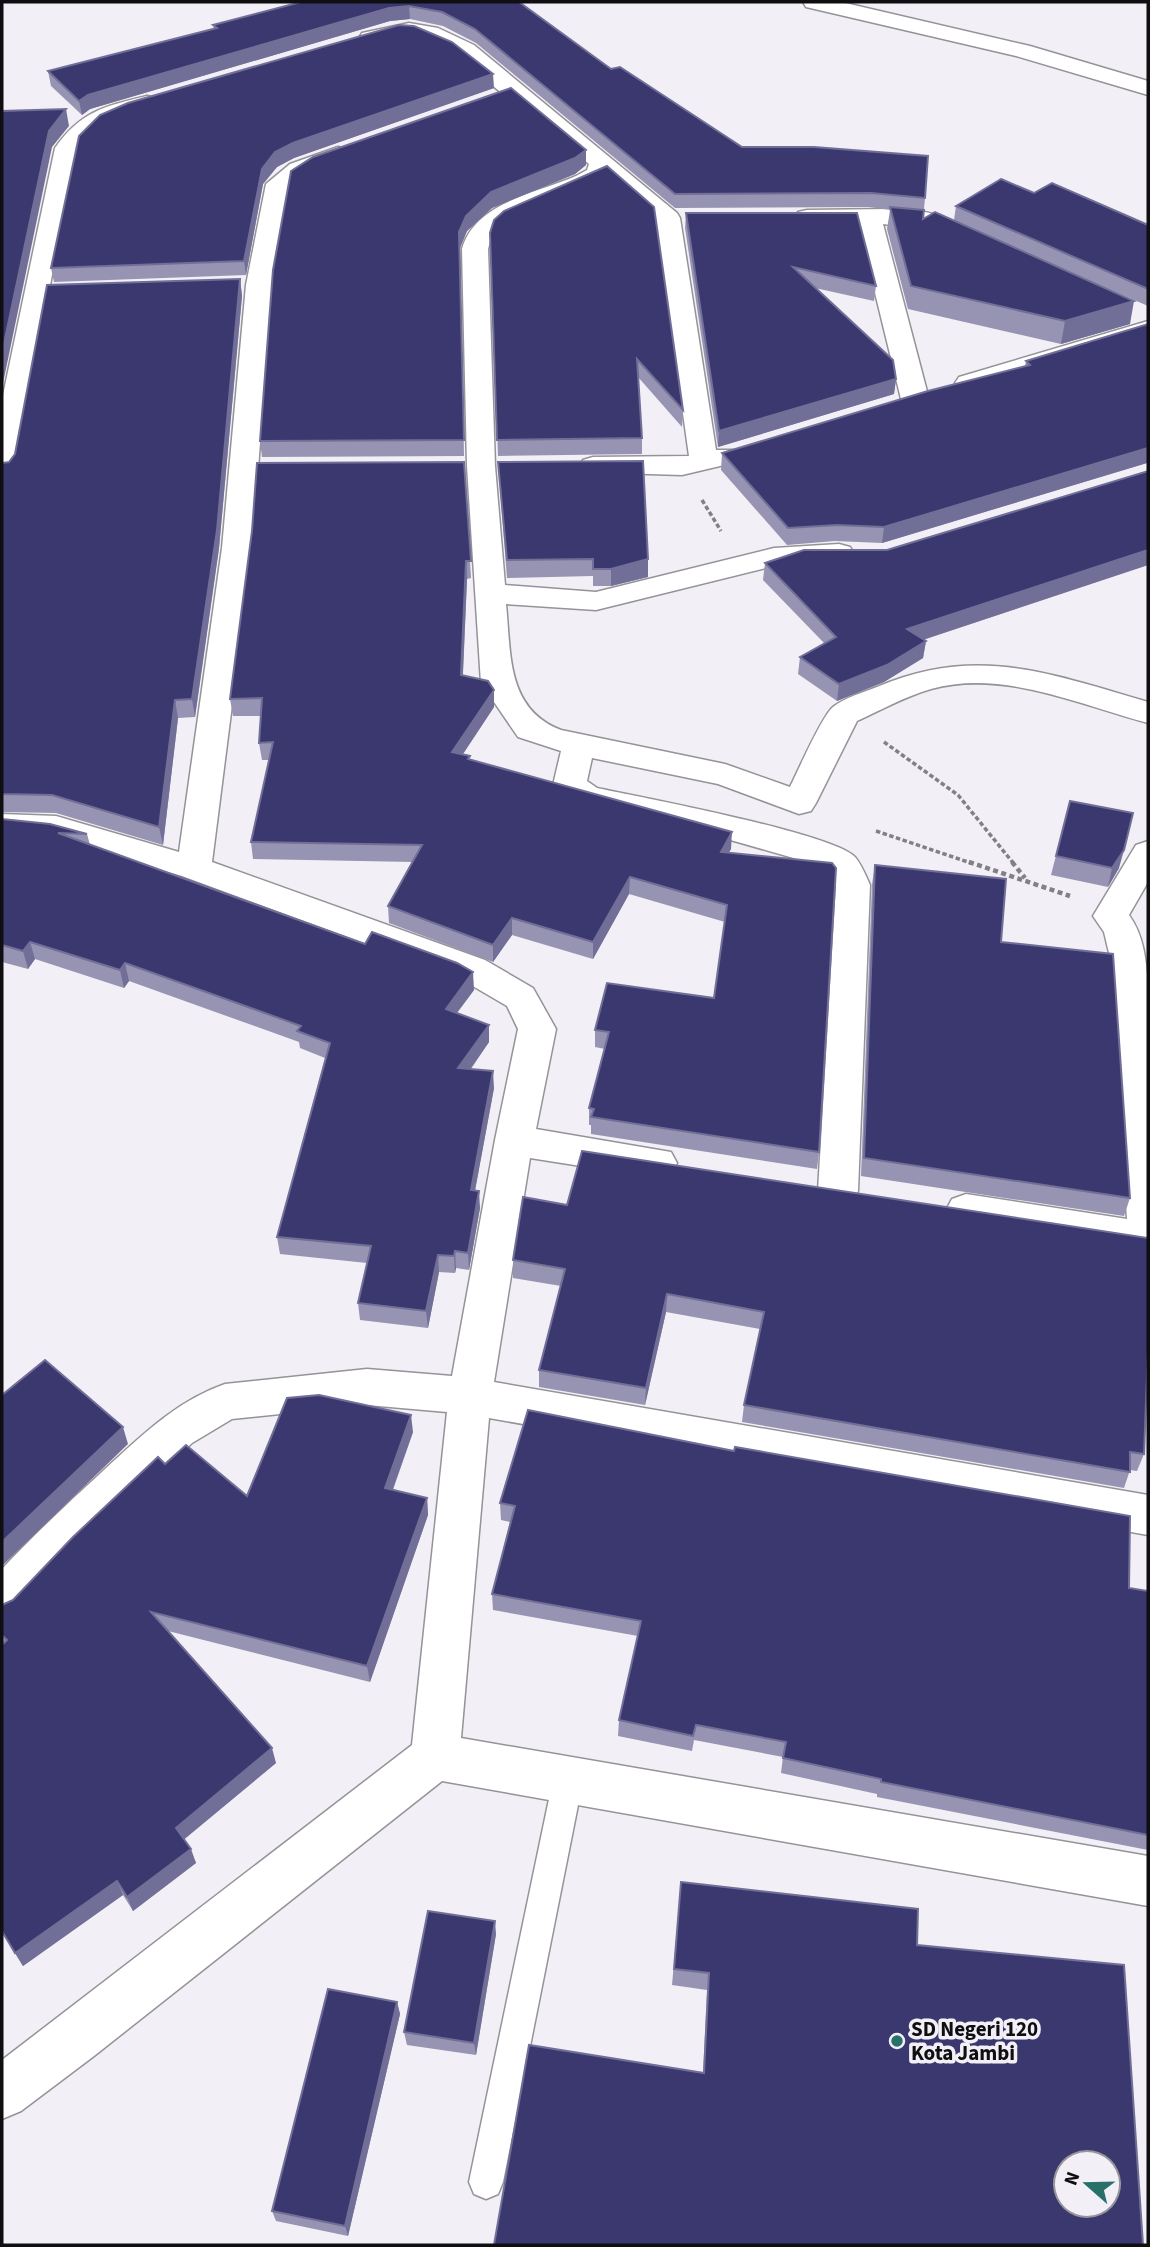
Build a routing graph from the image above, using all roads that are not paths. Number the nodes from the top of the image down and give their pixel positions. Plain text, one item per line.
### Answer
1 (814, 2) edge
2 (346, 45) edge
3 (1148, 88) edge
4 (515, 92) junction
5 (174, 95) edge
6 (489, 101) edge
7 (357, 147) edge
8 (602, 161) junction
9 (789, 217) edge
10 (869, 217) junction
11 (667, 218) junction
12 (694, 218) edge
13 (961, 235) edge
14 (259, 285) junction
15 (231, 286) edge
16 (64, 292) edge
17 (36, 293) junction
18 (1123, 308) dead end
19 (1148, 319) edge
20 (1148, 329) edge
21 (757, 447) edge
22 (693, 465) junction
23 (562, 466) edge
24 (244, 469) junction
25 (272, 469) edge
26 (2, 471) edge
27 (871, 555) edge
28 (490, 593) junction
29 (1148, 713) edge
30 (579, 743) junction
31 (725, 775) junction
32 (713, 824) junction
33 (2, 825) edge
34 (1148, 853) edge
35 (194, 868) junction
36 (514, 1140) junction
37 (690, 1168) edge
38 (798, 1185) edge
39 (838, 1191) junction
40 (879, 1197) edge
41 (933, 1205) edge
42 (1148, 1236) edge
43 (470, 1396) junction
44 (1148, 1515) edge
45 (2, 1600) edge
46 (435, 1757) junction
47 (568, 1780) junction
48 (1148, 1881) edge
49 (2, 2092) edge
50 (486, 2182) dead end

1 - 3 street
2 - 4 street
4 - 6 street
4 - 8 street
5 - 17 street
7 - 14 street
8 - 11 street
8 - 28 street
9 - 10 street
10 - 13 street
10 - 20 street
11 - 12 street
11 - 22 street
14 - 15 street
14 - 24 street
16 - 17 street
17 - 26 street
18 - 19 street
21 - 22 street
22 - 23 street
24 - 25 street
24 - 35 street
27 - 28 street
28 - 30 street
29 - 31 street
30 - 31 street
30 - 32 street
31 - 32 street
32 - 39 street
33 - 35 street
34 - 42 street
35 - 36 street
36 - 37 street
36 - 43 street
38 - 39 street
39 - 40 street
41 - 42 street
43 - 44 street
43 - 45 street
43 - 46 street
46 - 47 street
46 - 49 street
47 - 48 street
47 - 50 lane

